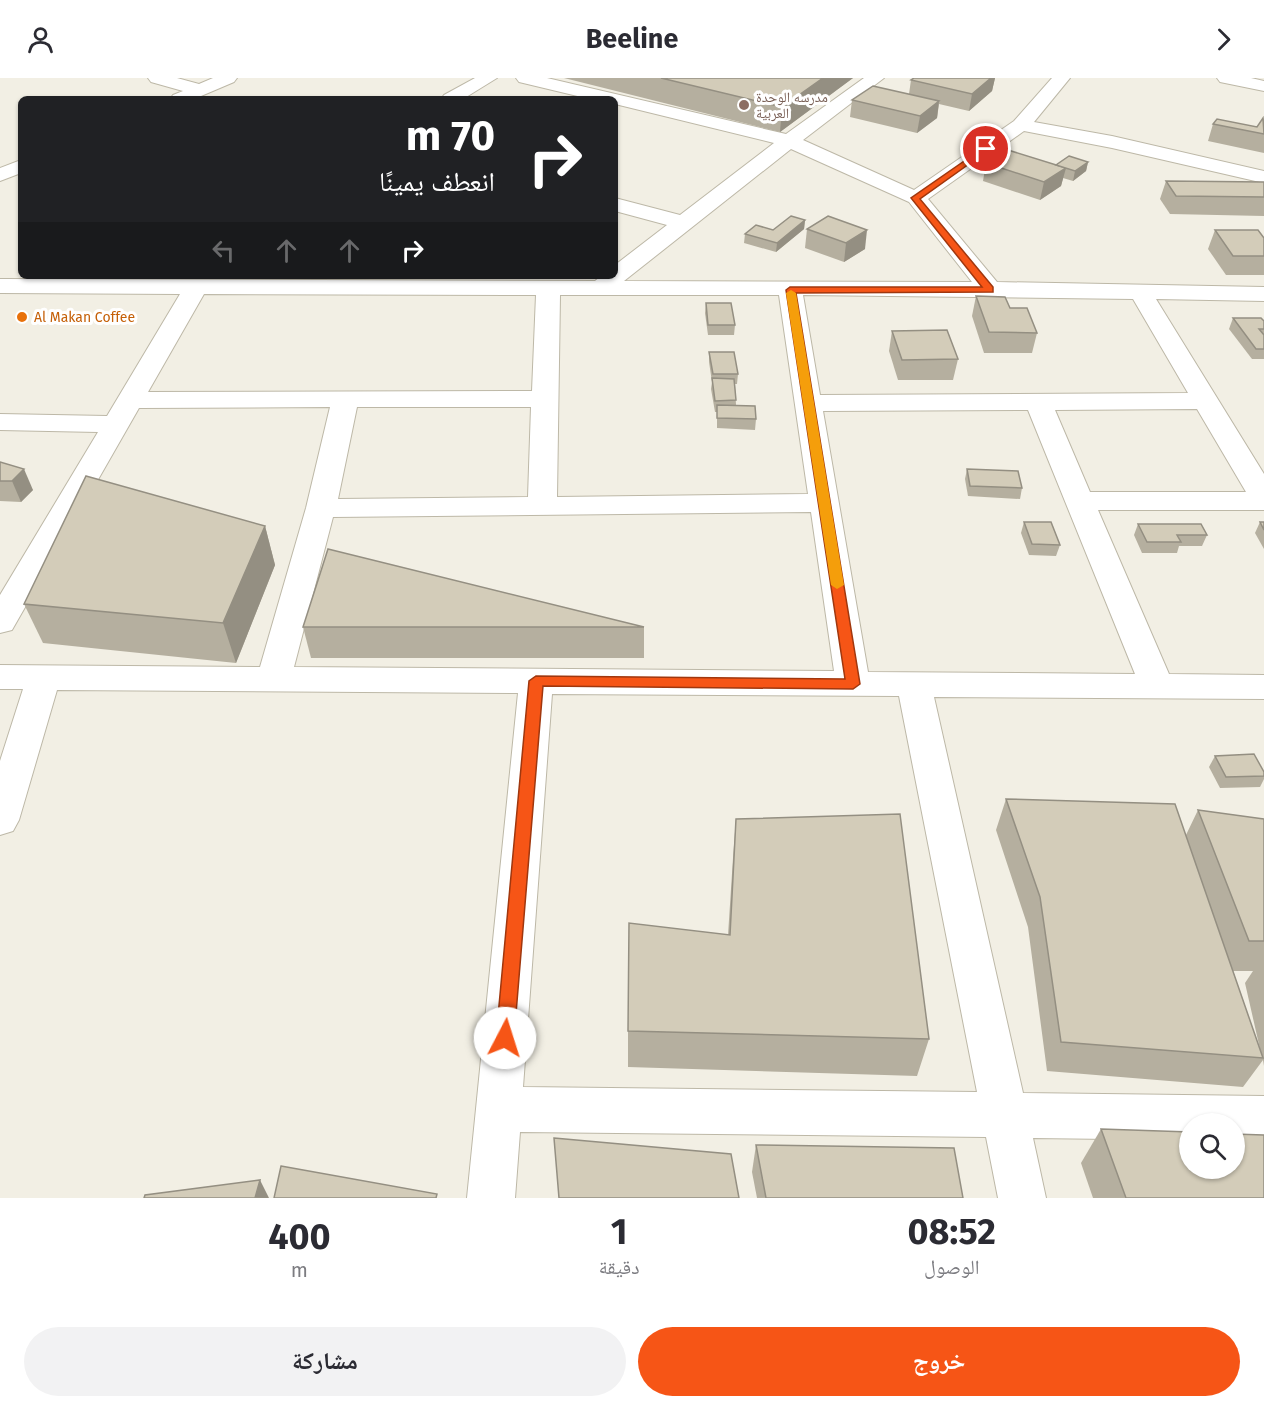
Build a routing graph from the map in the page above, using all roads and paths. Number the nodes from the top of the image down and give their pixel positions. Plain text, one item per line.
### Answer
1 (157, 78) edge
2 (228, 78) edge
3 (488, 78) edge
4 (525, 78) edge
5 (875, 78) edge
6 (1061, 78) edge
7 (1226, 78) edge
8 (1264, 86) edge
9 (201, 90) junction
10 (186, 96) edge
11 (455, 96) edge
12 (601, 96) edge
13 (618, 100) edge
14 (1021, 125) junction
15 (789, 141) junction
16 (0, 156) edge
17 (18, 164) edge
18 (18, 166) edge
19 (0, 175) edge
20 (1264, 177) edge
21 (915, 198) junction
22 (618, 205) edge
23 (684, 223) junction
24 (618, 274) edge
25 (612, 279) edge
26 (111, 281) edge
27 (0, 286) edge
28 (196, 287) junction
29 (548, 288) junction
30 (600, 288) junction
31 (790, 290) junction
32 (990, 290) junction
33 (1141, 293) junction
34 (1264, 294) edge
35 (345, 399) junction
36 (545, 399) junction
37 (130, 400) junction
38 (1206, 401) junction
39 (1038, 402) junction
40 (808, 403) junction
41 (0, 422) edge
42 (116, 424) junction
43 (1264, 500) edge
44 (1080, 501) junction
45 (824, 503) junction
46 (542, 506) junction
47 (321, 508) junction
48 (0, 622) edge
49 (0, 677) edge
50 (44, 677) junction
51 (274, 679) junction
52 (536, 681) junction
53 (853, 684) junction
54 (915, 684) junction
55 (1156, 686) junction
56 (1264, 687) edge
57 (0, 820) edge
58 (499, 1109) junction
59 (1005, 1115) junction
60 (1264, 1118) edge
61 (491, 1198) edge
62 (1023, 1198) edge

1 - 9 street
2 - 9 street
3 - 11 street
4 - 12 street
5 - 15 street
6 - 14 street
7 - 8 street
9 - 10 street
13 - 15 street
14 - 20 street
14 - 21 street
15 - 21 street
15 - 23 street
16 - 17 street
18 - 19 street
21 - 32 street
22 - 23 street
23 - 24 street
25 - 30 street
26 - 27 street
26 - 28 street
28 - 29 street
28 - 37 street
29 - 30 street
29 - 36 street
30 - 31 street
31 - 32 street
31 - 40 street
32 - 33 street
33 - 34 street
33 - 38 street
35 - 36 street
35 - 37 street
35 - 47 street
36 - 46 street
37 - 42 street
38 - 39 street
38 - 43 street
39 - 40 street
39 - 44 street
40 - 45 street
41 - 42 street
42 - 48 street
43 - 44 street
44 - 55 street
45 - 46 street
45 - 53 street
46 - 47 street
47 - 51 street
49 - 50 street
50 - 51 street
50 - 57 street
51 - 52 street
52 - 53 street
52 - 58 street
53 - 54 street
54 - 55 street
54 - 59 street
55 - 56 street
58 - 59 street
58 - 61 street
59 - 60 street
59 - 62 street

